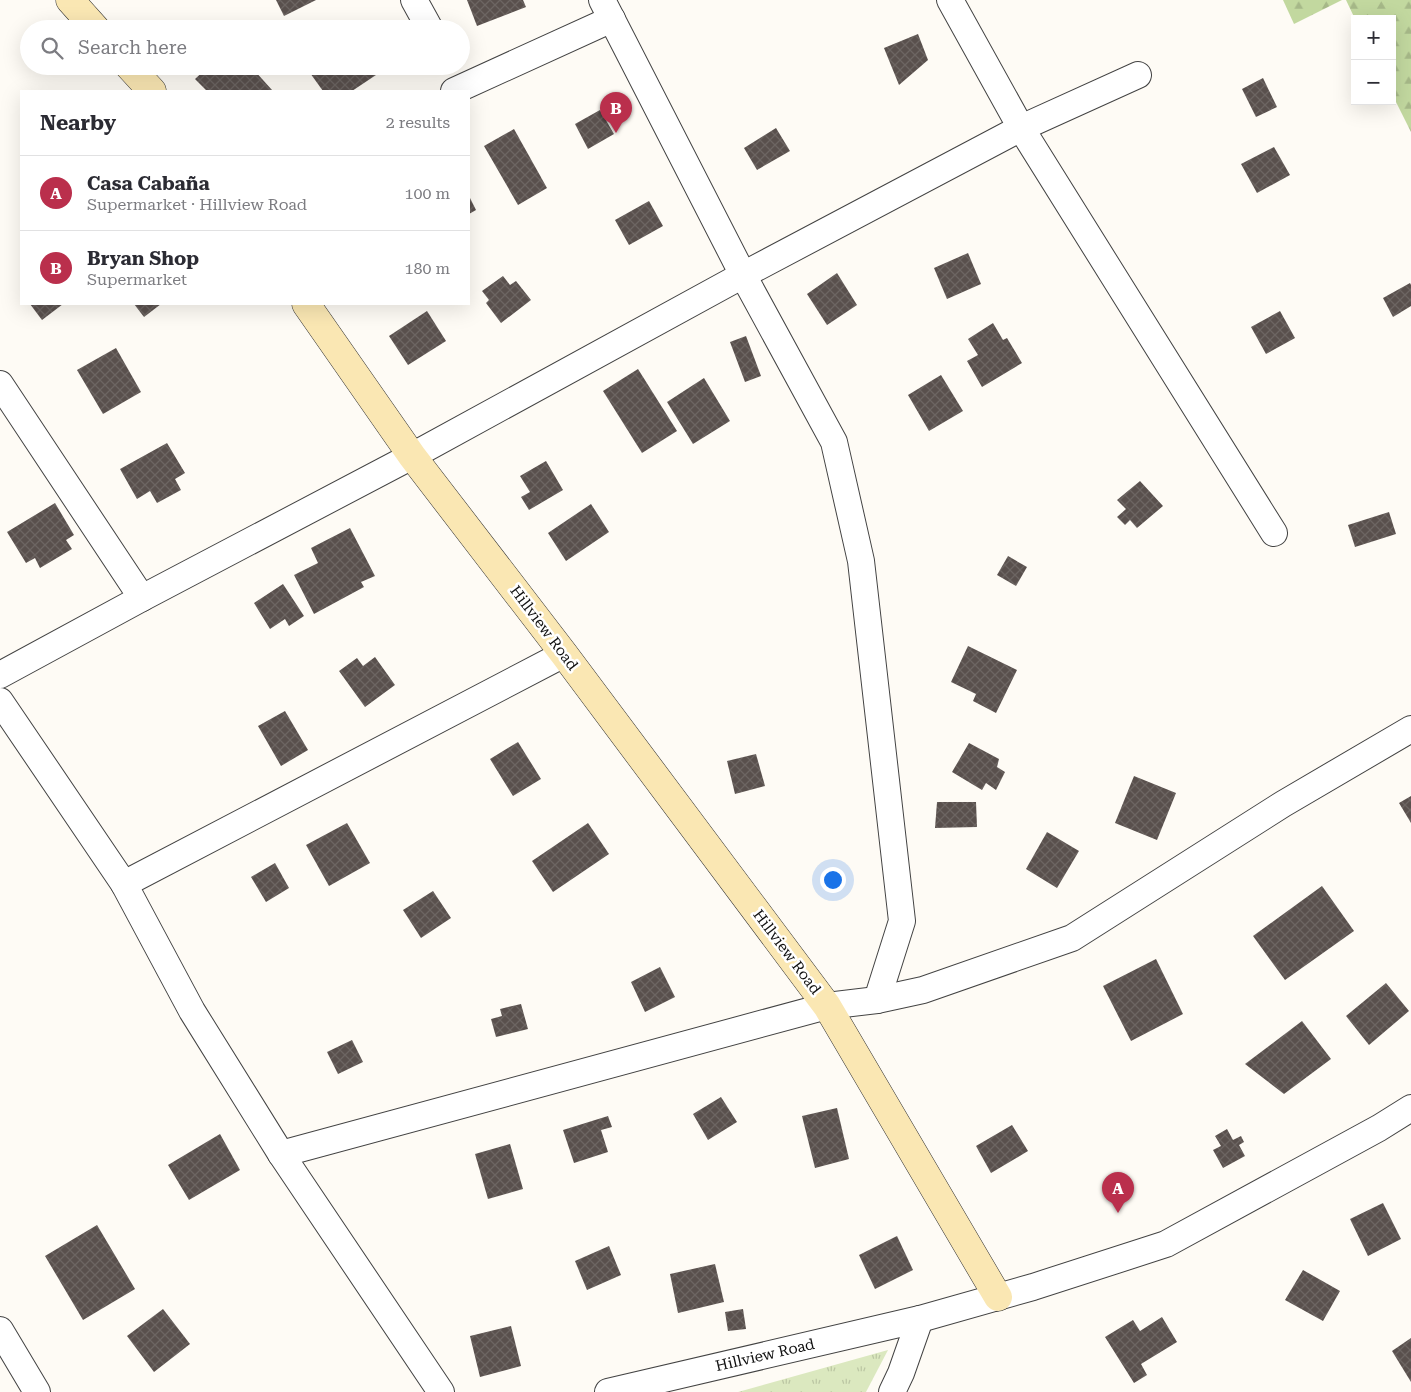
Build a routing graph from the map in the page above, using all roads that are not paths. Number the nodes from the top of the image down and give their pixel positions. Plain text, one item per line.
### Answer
1 (70, 0) edge
2 (414, 0) edge
3 (950, 0) edge
4 (607, 10) edge
5 (88, 20) edge
6 (425, 20) edge
7 (470, 74) edge
8 (137, 75) edge
9 (468, 75) edge
10 (1138, 75) dead end
11 (455, 81) edge
12 (151, 90) edge
13 (1021, 128) junction
14 (743, 275) junction
15 (307, 305) edge
16 (0, 384) edge
17 (412, 456) junction
18 (1274, 534) dead end
19 (142, 598) junction
20 (564, 654) junction
21 (0, 675) edge
22 (0, 701) edge
23 (1411, 729) edge
24 (124, 884) junction
25 (877, 1000) junction
26 (827, 1006) junction
27 (1411, 1108) edge
28 (281, 1154) junction
29 (998, 1297) junction
30 (920, 1319) junction
31 (0, 1330) edge
32 (37, 1392) edge
33 (441, 1392) edge
34 (608, 1392) edge
35 (892, 1392) edge

1 - 5 street
2 - 6 street
3 - 13 street
4 - 7 street
4 - 14 street
8 - 12 street
9 - 11 street
10 - 13 street
13 - 14 street
13 - 18 street
14 - 17 street
14 - 25 street
15 - 17 street, Hillview Road
16 - 19 street
17 - 19 street
17 - 20 street, Hillview Road
19 - 21 street
20 - 24 street
20 - 26 street, Hillview Road
22 - 24 street
23 - 25 street
24 - 28 street
25 - 26 street
26 - 28 street
26 - 29 street, Hillview Road
27 - 29 street
28 - 33 street
29 - 30 street, Hillview Road
30 - 34 street, Hillview Road
30 - 35 street
31 - 32 street

